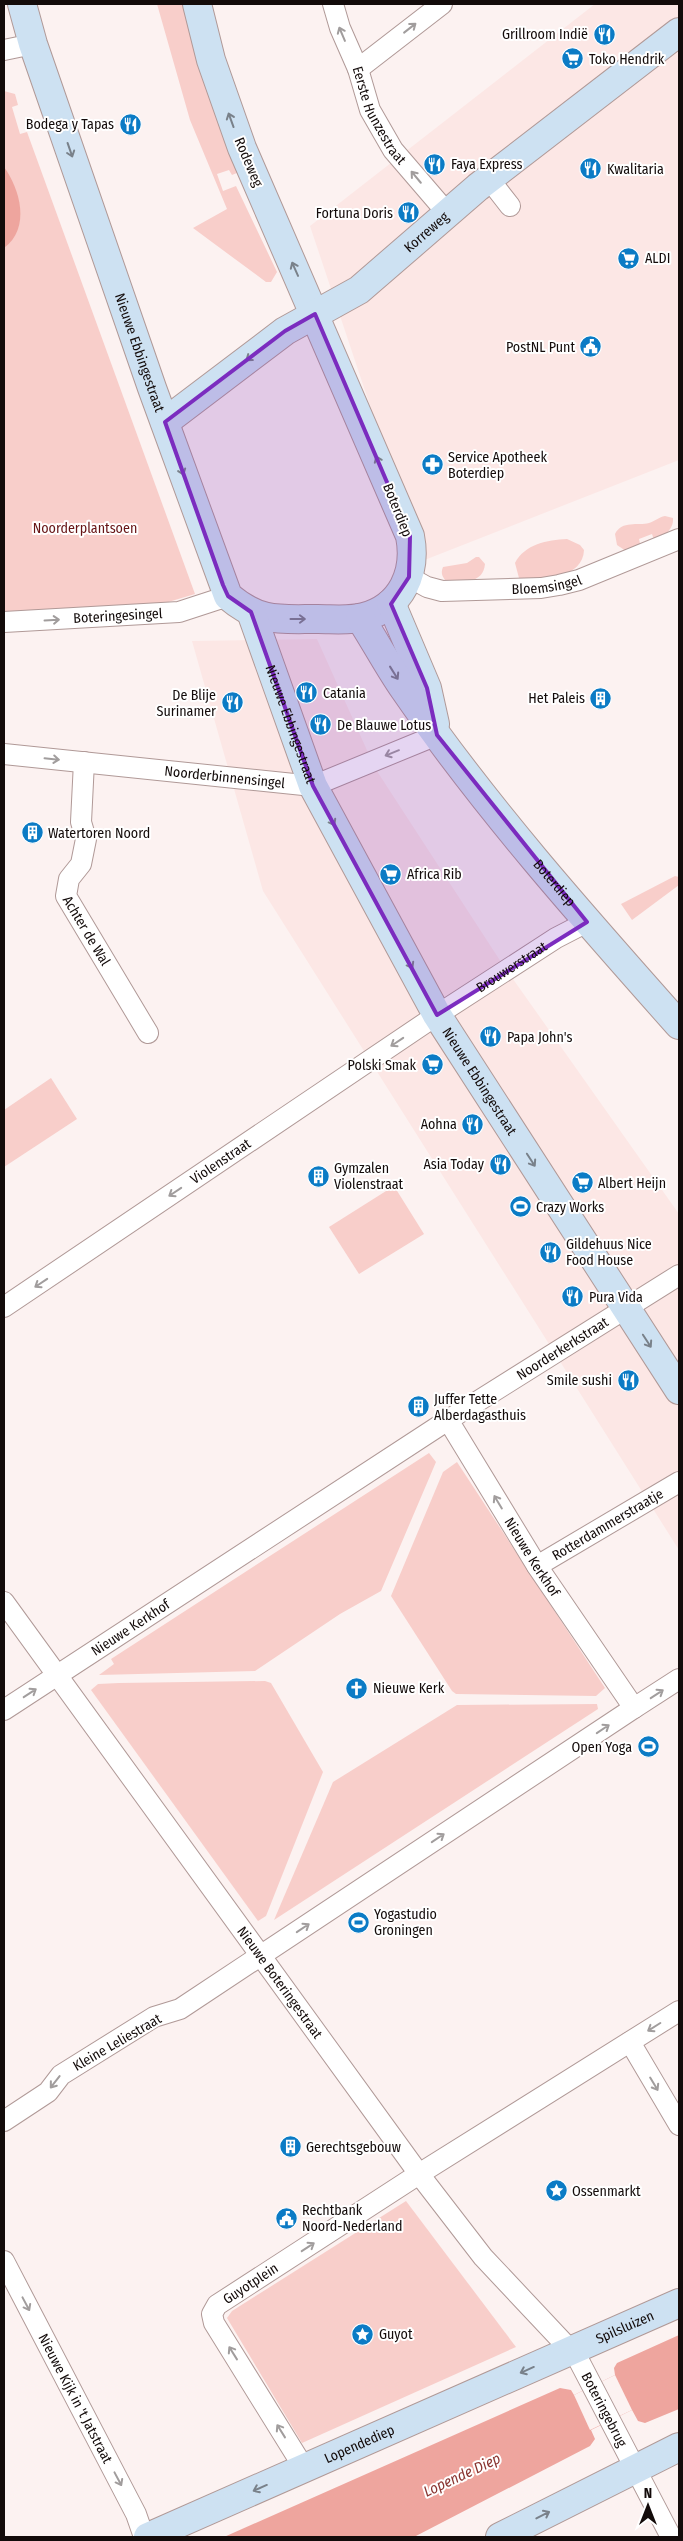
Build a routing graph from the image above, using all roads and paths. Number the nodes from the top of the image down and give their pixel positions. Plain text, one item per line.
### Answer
1 (22, 4) edge
2 (197, 4) edge
3 (333, 4) edge
4 (442, 4) edge
5 (679, 32) edge
6 (34, 44) junction
7 (4, 50) edge
8 (358, 69) junction
9 (448, 214) junction
10 (315, 314) junction
11 (165, 422) junction
12 (679, 539) edge
13 (409, 577) junction
14 (228, 596) junction
15 (391, 603) junction
16 (250, 612) junction
17 (360, 618) junction
18 (4, 622) edge
19 (438, 735) junction
20 (4, 754) edge
21 (84, 762) junction
22 (313, 786) junction
23 (587, 922) junction
24 (438, 1014) junction
25 (679, 1025) edge
26 (148, 1033) dead end
27 (679, 1275) edge
28 (4, 1307) edge
29 (626, 1309) junction
30 (679, 1390) edge
31 (448, 1420) junction
32 (679, 1482) edge
33 (537, 1566) junction
34 (4, 1602) edge
35 (57, 1676) junction
36 (679, 1679) edge
37 (634, 1708) junction
38 (4, 1710) edge
39 (262, 1955) junction
40 (679, 2012) edge
41 (630, 2042) junction
42 (4, 2121) edge
43 (679, 2125) edge
44 (419, 2174) junction
45 (4, 2261) edge
46 (679, 2303) edge
47 (572, 2351) junction
48 (679, 2447) edge
49 (304, 2468) junction
50 (637, 2468) junction
51 (146, 2537) edge
52 (500, 2537) edge
53 (671, 2537) edge

1 - 6 street, Nieuwe Ebbingestraat
10 -> 2 street, Rodeweg
8 -> 3 street, Eerste Hunzestraat
8 -> 4 street
5 - 9 street, Korreweg
6 - 7 street
6 -> 11 street, Nieuwe Ebbingestraat
9 -> 8 street, Eerste Hunzestraat
9 - 10 street, Korreweg
10 -> 11 street, Korreweg
13 -> 10 street, Boterdiep
11 -> 14 street, Nieuwe Ebbingestraat
12 - 13 street, Bloemsingel
13 - 15 street, Boterdiep
14 - 16 street
18 -> 14 street, Boteringesingel
15 - 17 street
15 - 19 street, Boterdiep
16 -> 17 street
16 - 22 street, Nieuwe Ebbingestraat
17 -> 19 street, Boterdiep
19 -> 22 street, Noorderbinnensingel
19 - 23 street, Boterdiep
20 -> 21 street, Noorderbinnensingel
21 - 22 street, Noorderbinnensingel
21 - 26 street, Achter de Wal
22 -> 24 street, Nieuwe Ebbingestraat
23 - 24 street, Brouwerstraat
23 - 25 street, Boterdiep
24 -> 28 street, Violenstraat
24 -> 29 street, Nieuwe Ebbingestraat
27 - 29 street, Noorderkerkstraat
29 -> 30 street, Nieuwe Ebbingestraat
29 - 31 street, Noorderkerkstraat
33 -> 31 street, Nieuwe Kerkhof
31 - 35 street, Nieuwe Kerkhof
32 - 33 street, Rotterdammerstraatje
33 - 37 street, Nieuwe Kerkhof
34 - 35 street, Nieuwe Boteringestraat
38 -> 35 street, Nieuwe Kerkhof
35 - 39 street, Nieuwe Boteringestraat
37 -> 36 street
39 -> 37 street
39 -> 42 street, Kleine Leliestraat
39 - 44 street, Nieuwe Boteringestraat
40 -> 41 street
41 -> 43 street
41 - 44 street
44 - 47 street, Nieuwe Boteringestraat
49 -> 44 street, Guyotplein
45 -> 51 street, Nieuwe Kijk in 't Jatstraat
46 - 47 street, Spilsluizen
47 -> 49 street, Lopendediep
47 - 50 street, Boteringebrug
48 - 50 street
49 -> 51 street, Lopendediep
52 -> 50 street
50 - 53 street, Boteringebrug

